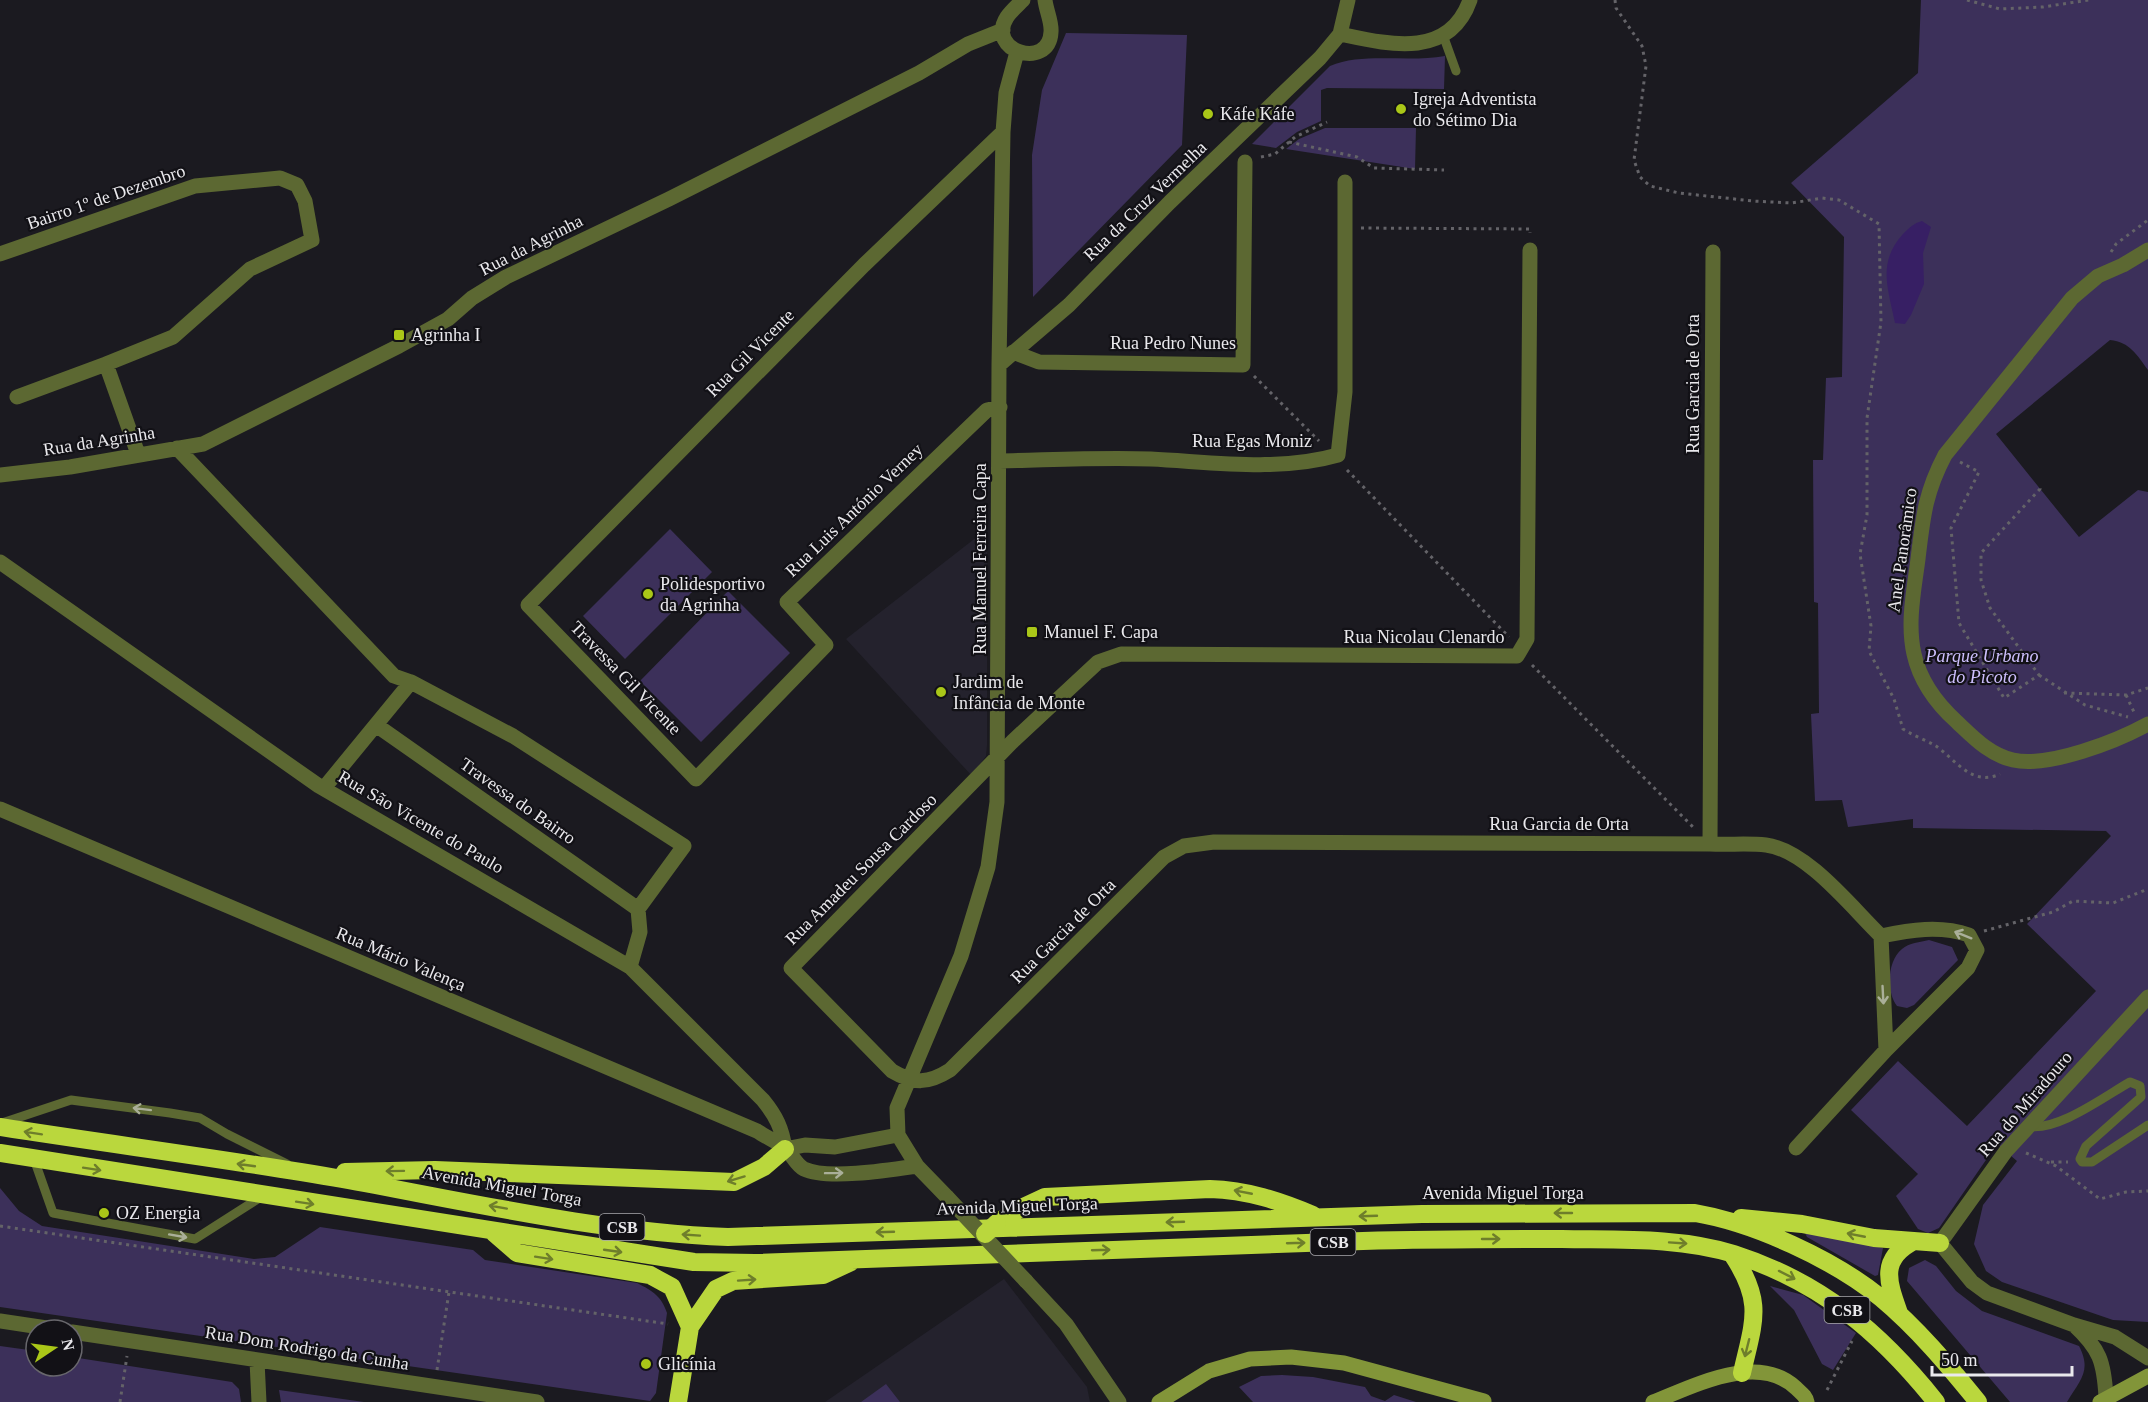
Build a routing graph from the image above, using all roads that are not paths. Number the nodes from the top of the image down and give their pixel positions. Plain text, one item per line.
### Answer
1 (1045, 0) edge
2 (1348, 0) edge
3 (1470, 0) edge
4 (1019, 5) edge
5 (1047, 16) junction
6 (1003, 30) junction
7 (1340, 34) junction
8 (1443, 35) junction
9 (1017, 52) junction
10 (1456, 71) dead end
11 (1003, 132) junction
12 (1248, 160) road end
13 (1345, 182) dead end
14 (1530, 250) road end
15 (2148, 250) edge
16 (1713, 252) dead end
17 (0, 254) edge
18 (1013, 352) junction
19 (106, 364) junction
20 (999, 365) junction
21 (17, 397) dead end
22 (1000, 407) junction
23 (177, 448) junction
24 (138, 454) junction
25 (1000, 461) junction
26 (0, 475) edge
27 (0, 562) edge
28 (528, 604) joint
29 (411, 682) junction
30 (376, 725) junction
31 (2146, 725) edge
32 (998, 758) junction
33 (696, 779) joint
34 (324, 788) junction
35 (0, 809) edge
36 (1710, 844) junction
37 (638, 909) junction
38 (1881, 936) junction
39 (630, 967) junction
40 (2148, 997) edge
41 (1886, 1050) junction
42 (909, 1081) junction
43 (2148, 1125) edge
44 (0, 1126) edge
45 (2027, 1126) junction
46 (898, 1135) junction
47 (1796, 1148) dead end
48 (785, 1149) junction
49 (0, 1154) edge
50 (34, 1159) junction
51 (916, 1166) junction
52 (304, 1173) junction
53 (262, 1197) junction
54 (1318, 1217) junction
55 (1724, 1218) junction
56 (989, 1231) junction
57 (494, 1233) junction
58 (1914, 1241) junction
59 (1940, 1243) junction
60 (1732, 1254) junction
61 (866, 1258) junction
62 (1900, 1315) junction
63 (0, 1321) edge
64 (24, 1325) edge
65 (2074, 1325) junction
66 (690, 1327) junction
67 (84, 1334) edge
68 (2148, 1358) edge
69 (257, 1361) junction
70 (1742, 1373) junction
71 (2148, 1376) edge
72 (1439, 1388) junction
73 (2103, 1399) edge
74 (259, 1402) edge
75 (537, 1402) edge
76 (678, 1402) edge
77 (1119, 1402) edge
78 (1159, 1402) edge
79 (1455, 1402) edge
80 (1488, 1402) edge
81 (1653, 1402) edge
82 (1808, 1402) edge
83 (1936, 1402) edge
84 (1978, 1402) edge

1 - 5 street
2 - 7 street, Rua da Cruz Vermelha
3 - 8 street
4 - 5 street
4 - 6 street
5 - 9 street
6 - 9 street
6 - 23 street, Rua da Agrinha
7 - 8 street
7 - 18 street, Rua da Cruz Vermelha
8 - 10 lane
9 - 11 street, Rua Manuel Ferreira Capa
11 - 20 street, Rua Manuel Ferreira Capa
11 - 28 street, Rua Gil Vicente
12 - 18 street, Rua Pedro Nunes
13 - 25 street, Rua Egas Moniz
14 - 32 street, Rua Nicolau Clenardo
15 - 31 street, Anel Panorâmico
16 - 36 street, Rua Garcia de Orta
17 - 19 street, Bairro 1º de Dezembro
18 - 20 street, Rua da Cruz Vermelha
19 - 21 street
19 - 24 street
20 - 22 street, Rua Manuel Ferreira Capa
22 - 25 street, Rua Manuel Ferreira Capa
22 - 33 street, Rua Luis António Verney
23 - 24 street, Rua da Agrinha
23 - 29 street
24 - 26 street, Rua da Agrinha
25 - 32 street, Rua Manuel Ferreira Capa
27 - 34 street, Rua São Vicente do Paulo
28 - 33 street, Travessa Gil Vicente
29 - 30 street
29 - 37 street
30 - 34 street
30 - 37 street, Travessa do Bairro
32 - 42 street, Rua Manuel Ferreira Capa
32 - 42 street, Rua Amadeu Sousa Cardoso
34 - 39 street, Rua São Vicente do Paulo
35 - 48 street, Rua Mário Valença
36 - 38 street
36 - 42 street, Rua Garcia de Orta
37 - 39 street
38 -> 41 street
41 -> 38 street
39 - 48 street, Rua São Vicente do Paulo
40 - 45 street, Rua do Miradouro
41 - 47 street
42 - 46 street, Rua Manuel Ferreira Capa
43 - 45 lane
52 -> 44 highway, Avenida Miguel Torga / CSB
52 -> 44 lane
45 - 59 street, Rua do Miradouro
46 - 48 street
46 - 51 street
48 -> 51 street, Rua Mário Valença
48 -> 52 highway
49 - 50 highway, CSB
50 -> 53 highway, CSB
50 -> 53 lane
51 - 56 street, bridge
54 -> 52 highway, Avenida Miguel Torga / CSB
53 -> 57 highway, CSB
55 -> 54 highway, Avenida Miguel Torga / CSB
54 -> 56 highway
58 -> 55 highway
55 - 62 highway, Avenida Miguel Torga / CSB
56 - 77 street, bridge
57 -> 61 highway, CSB
57 -> 66 highway
58 - 59 highway
58 - 62 highway
59 - 65 street
61 -> 60 highway, CSB
60 -> 70 highway
60 -> 83 highway, CSB
66 -> 61 highway
62 - 84 highway, Avenida Miguel Torga / CSB
63 - 64 street
65 - 68 street
65 - 73 street
66 - 76 highway
67 - 69 street, Rua Dom Rodrigo da Cunha
69 - 74 street
69 - 75 street, Rua Dom Rodrigo da Cunha
70 - 81 street
70 - 82 street
71 - 73 street
72 - 78 street
72 - 79 street
72 - 80 street

